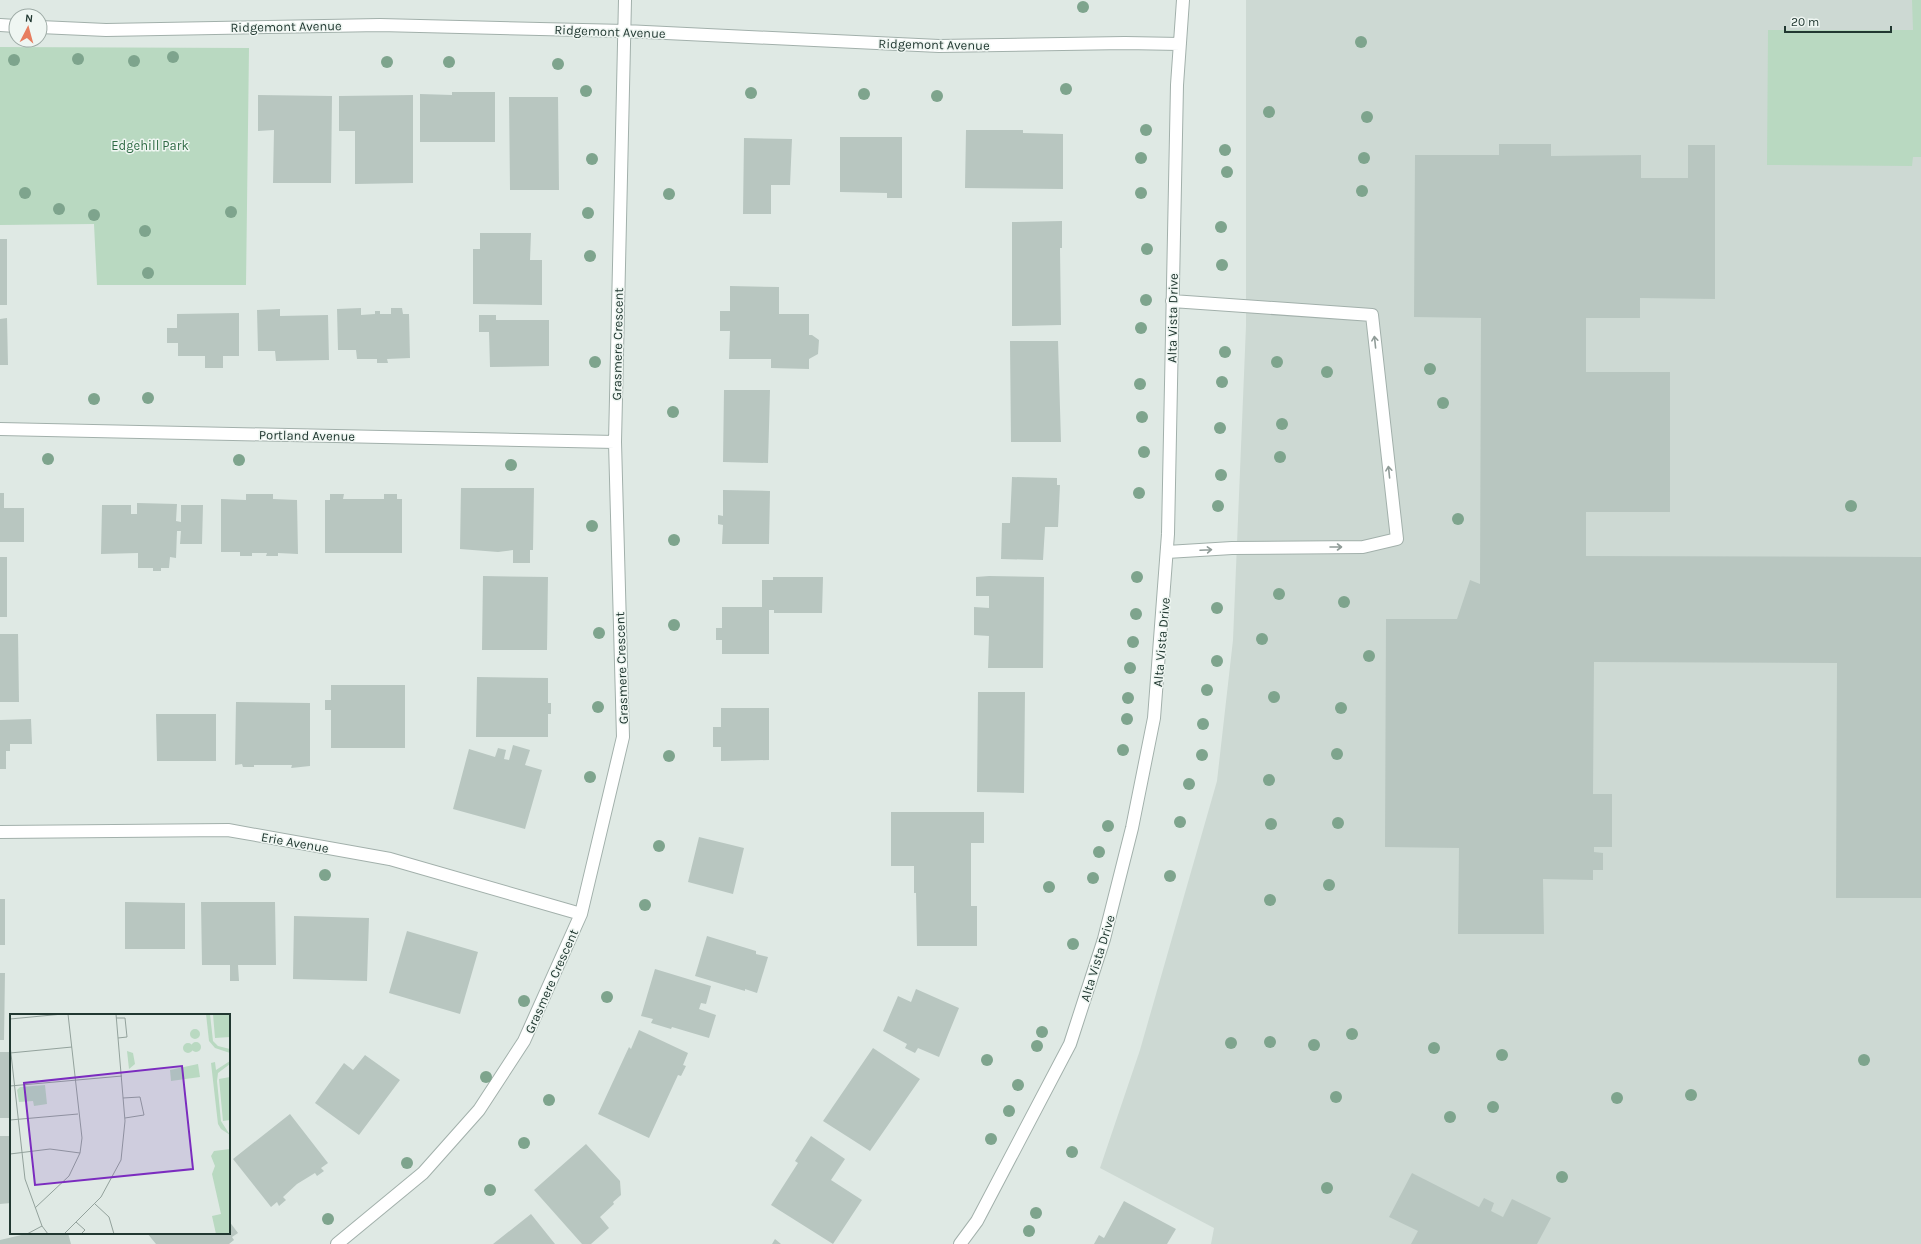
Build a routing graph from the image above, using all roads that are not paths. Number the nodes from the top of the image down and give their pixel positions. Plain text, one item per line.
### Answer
1 (625, 0) edge
2 (1182, 0) edge
3 (48, 27) edge
4 (625, 32) junction
5 (1180, 44) junction
6 (1172, 301) junction
7 (0, 429) edge
8 (615, 442) junction
9 (1167, 552) junction
10 (0, 832) edge
11 (581, 914) junction
12 (337, 1244) edge
13 (960, 1244) edge

1 - 4 street, Grasmere Crescent
2 - 5 street, Alta Vista Drive
3 - 4 street, Ridgemont Avenue
4 - 5 street, Ridgemont Avenue
4 - 8 street, Grasmere Crescent
5 - 6 street, Alta Vista Drive
6 - 9 street, Alta Vista Drive
9 -> 6 street
7 - 8 street, Portland Avenue
8 - 11 street, Grasmere Crescent
9 - 13 street, Alta Vista Drive
10 - 11 street, Erie Avenue
11 - 12 street, Grasmere Crescent

